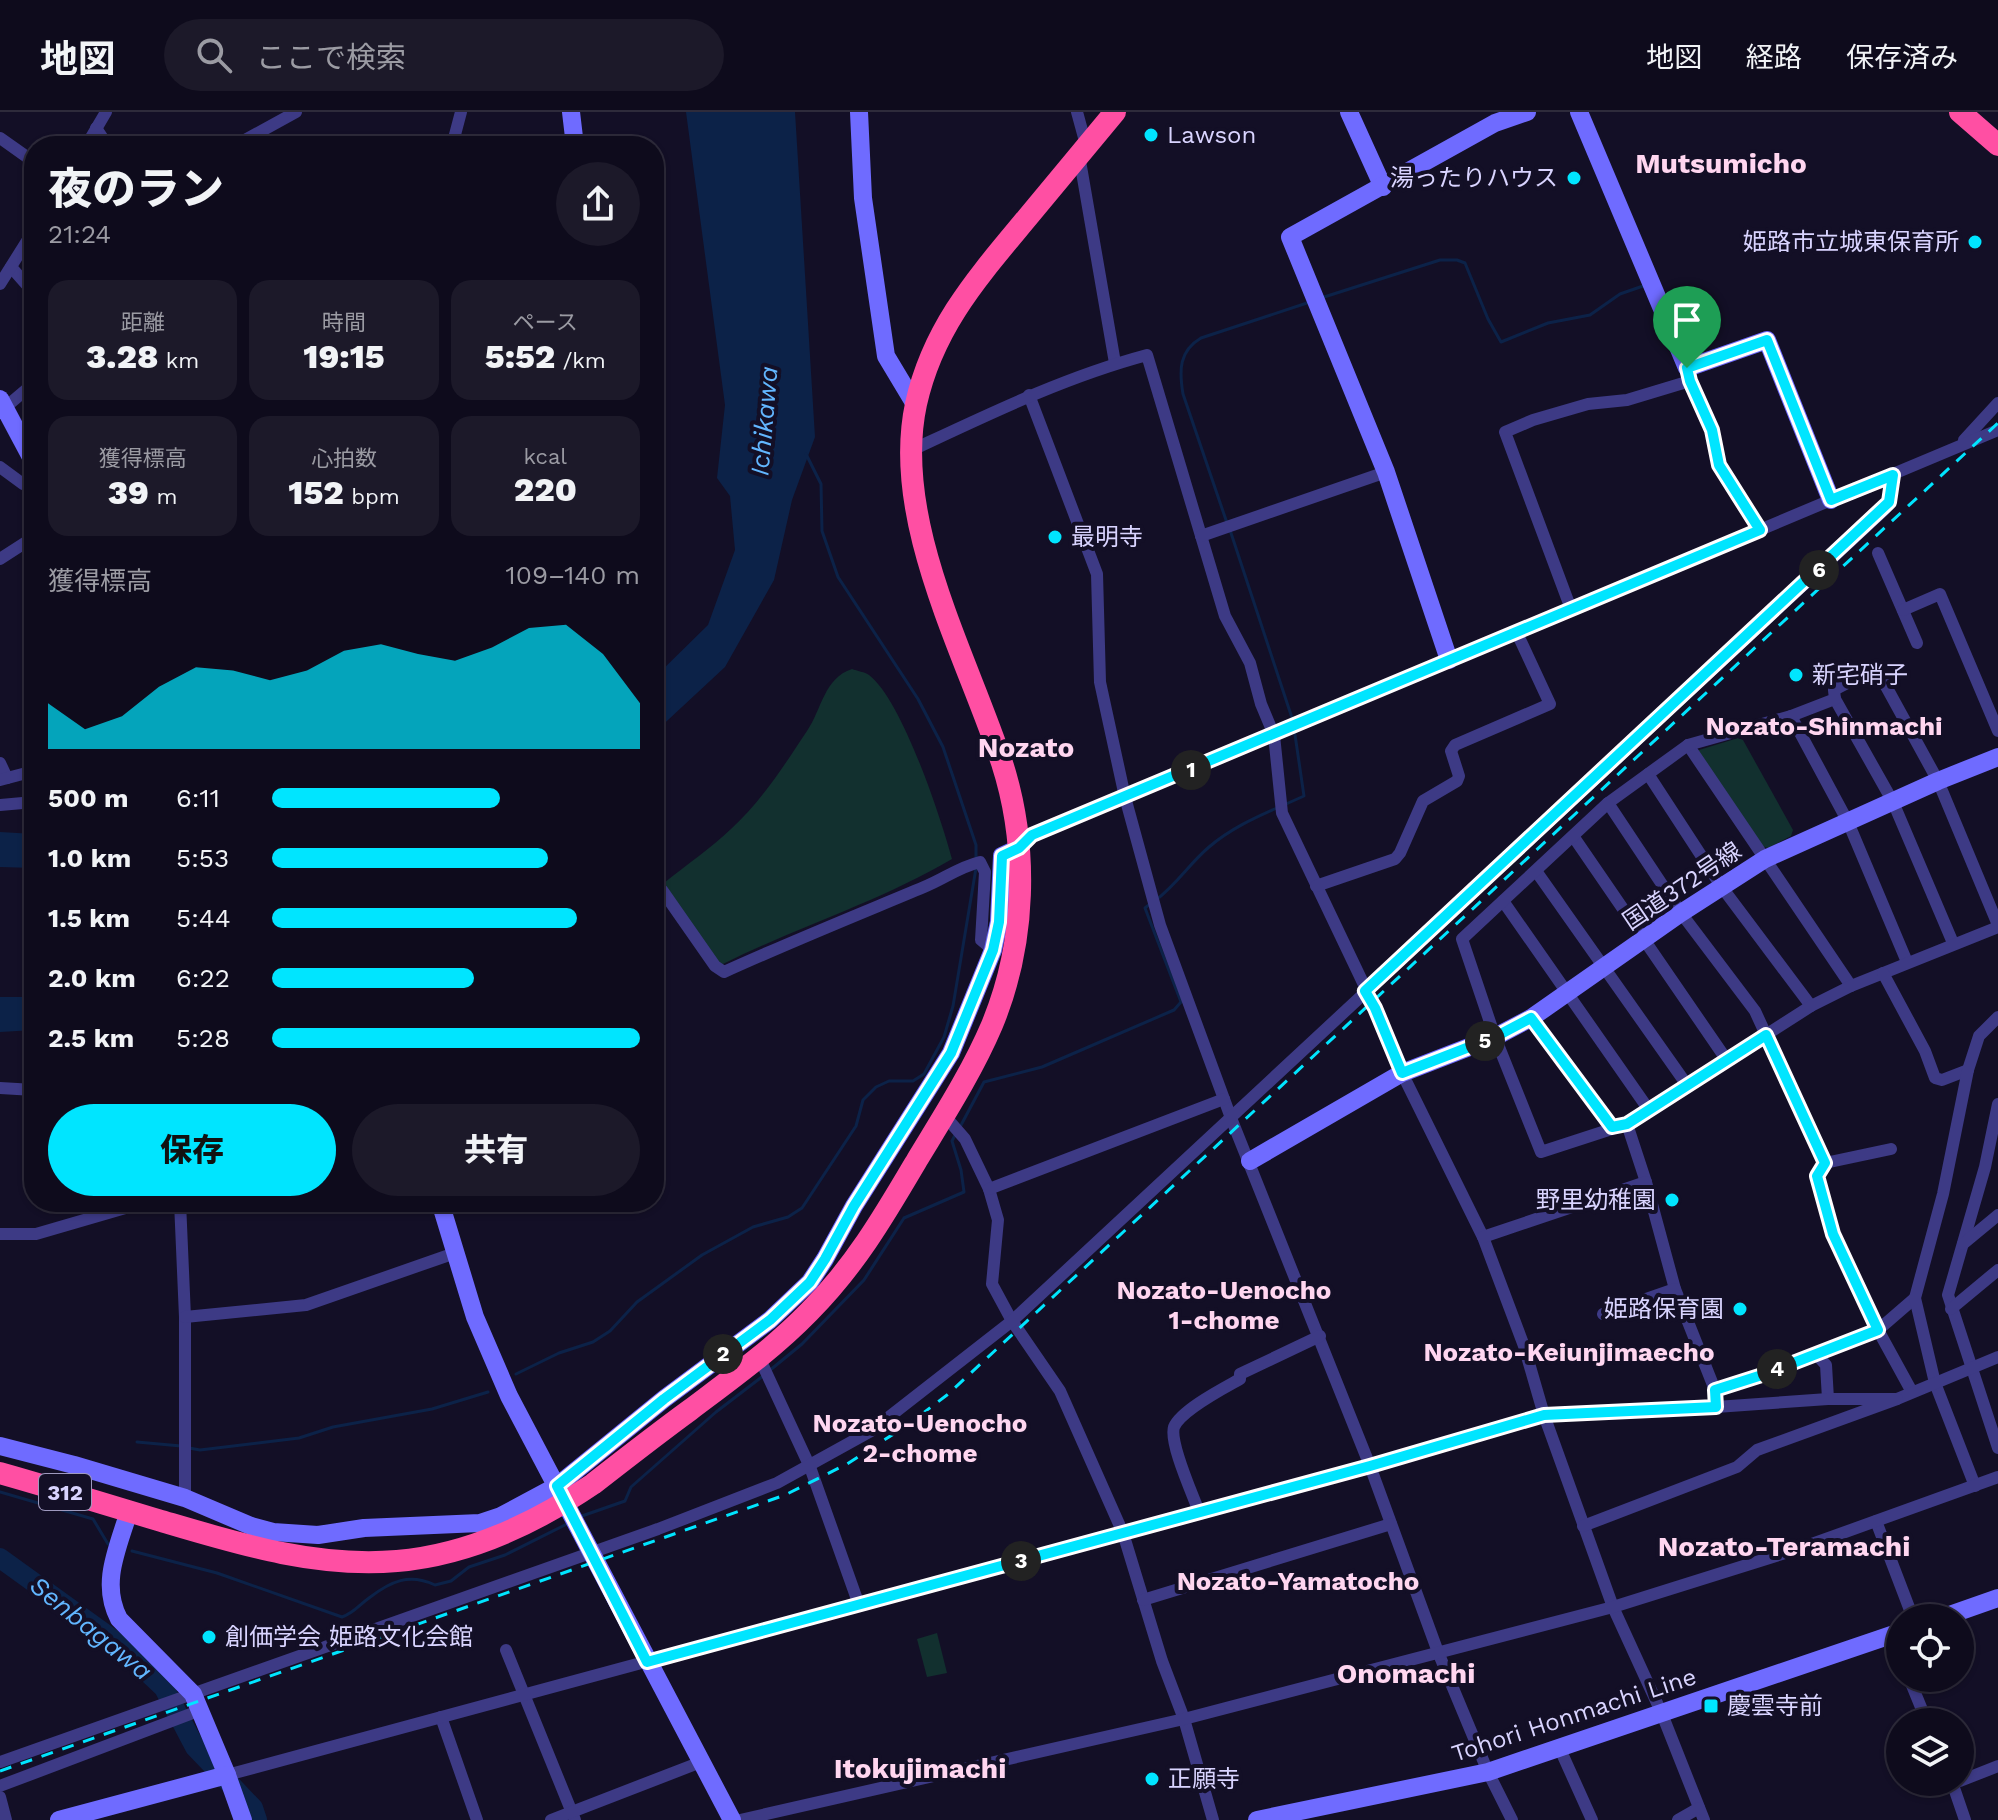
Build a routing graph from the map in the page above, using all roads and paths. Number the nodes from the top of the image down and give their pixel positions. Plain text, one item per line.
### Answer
1 (106, 112) edge
2 (296, 112) edge
3 (461, 112) edge
4 (571, 112) edge
5 (859, 112) edge
6 (1077, 112) edge
7 (1115, 112) edge
8 (1349, 112) edge
9 (1527, 112) edge
10 (1579, 112) edge
11 (1960, 112) edge
12 (96, 128) junction
13 (92, 136) edge
14 (101, 136) edge
15 (252, 136) edge
16 (455, 136) edge
17 (574, 136) edge
18 (0, 138) edge
19 (1998, 145) edge
20 (1082, 150) junction
21 (24, 155) edge
22 (1383, 187) junction
23 (24, 246) edge
24 (11, 267) junction
25 (24, 282) edge
26 (0, 284) edge
27 (1115, 363) junction
28 (1688, 375) junction
29 (24, 390) edge
30 (1029, 395) junction
31 (1998, 403) edge
32 (1, 406) edge
33 (916, 406) junction
34 (1998, 430) edge
35 (1962, 443) junction
36 (24, 446) edge
37 (912, 450) junction
38 (0, 467) edge
39 (1386, 472) junction
40 (1893, 475) junction
41 (24, 484) edge
42 (1831, 500) junction
43 (1760, 530) junction
44 (1201, 536) junction
45 (24, 543) edge
46 (1878, 553) dead end
47 (0, 559) edge
48 (1571, 609) junction
49 (1903, 610) junction
50 (1517, 633) junction
51 (1917, 643) dead end
52 (1449, 660) junction
53 (1835, 699) junction
54 (1791, 716) junction
55 (1998, 731) edge
56 (1274, 735) junction
57 (1688, 745) junction
58 (1998, 757) edge
59 (0, 763) edge
60 (24, 774) edge
61 (1648, 774) junction
62 (4, 779) edge
63 (1938, 781) junction
64 (1125, 797) junction
65 (1893, 802) junction
66 (24, 803) edge
67 (1608, 803) junction
68 (0, 805) edge
69 (1848, 822) junction
70 (1573, 836) junction
71 (1019, 848) junction
72 (1765, 859) junction
73 (1536, 871) junction
74 (1316, 886) junction
75 (1721, 886) junction
76 (664, 893) edge
77 (1503, 901) junction
78 (1996, 910) edge
79 (1681, 913) junction
80 (1998, 926) edge
81 (1644, 941) junction
82 (1953, 943) junction
83 (993, 950) junction
84 (1907, 962) junction
85 (1605, 967) junction
86 (1883, 973) junction
87 (1851, 986) junction
88 (1365, 991) junction
89 (1568, 994) junction
90 (1811, 1006) junction
91 (1998, 1017) edge
92 (1531, 1018) junction
93 (1766, 1035) junction
94 (1495, 1037) junction
95 (1726, 1059) junction
96 (1968, 1070) junction
97 (1402, 1073) junction
98 (1687, 1085) junction
99 (0, 1088) edge
100 (24, 1089) edge
101 (1224, 1099) junction
102 (1998, 1104) edge
103 (1649, 1110) junction
104 (944, 1115) junction
105 (1231, 1118) junction
106 (1627, 1124) junction
107 (1612, 1127) junction
108 (1891, 1149) dead end
109 (1998, 1156) edge
110 (1250, 1161) junction
111 (1825, 1163) junction
112 (1985, 1167) junction
113 (1646, 1182) junction
114 (989, 1189) junction
115 (112, 1212) edge
116 (180, 1212) edge
117 (443, 1212) edge
118 (1998, 1215) edge
119 (0, 1234) edge
120 (1483, 1237) junction
121 (1963, 1244) junction
122 (455, 1253) junction
123 (1998, 1270) edge
124 (1675, 1289) junction
125 (1915, 1298) junction
126 (1951, 1309) junction
127 (1603, 1314) dead end
128 (185, 1317) junction
129 (1012, 1321) junction
130 (1878, 1330) junction
131 (1320, 1336) junction
132 (1816, 1354) junction
133 (759, 1357) junction
134 (1998, 1357) edge
135 (1972, 1369) junction
136 (1935, 1383) junction
137 (1715, 1390) junction
138 (1912, 1392) junction
139 (1828, 1399) junction
140 (1897, 1399) junction
141 (1716, 1407) junction
142 (1544, 1415) junction
143 (0, 1446) edge
144 (1998, 1448) edge
145 (1370, 1466) junction
146 (810, 1467) junction
147 (0, 1473) edge
148 (1998, 1477) edge
149 (1975, 1486) junction
150 (562, 1494) junction
151 (185, 1498) junction
152 (129, 1511) junction
153 (1199, 1512) junction
154 (1876, 1521) junction
155 (1391, 1524) junction
156 (1583, 1526) junction
157 (1123, 1533) junction
158 (591, 1552) junction
159 (1998, 1598) edge
160 (1143, 1600) junction
161 (1908, 1604) edge
162 (859, 1605) junction
163 (1974, 1606) edge
164 (1613, 1607) junction
165 (1886, 1636) edge
166 (506, 1650) dead end
167 (1438, 1652) junction
168 (647, 1662) junction
169 (523, 1695) junction
170 (194, 1706) junction
171 (1662, 1714) junction
172 (441, 1717) junction
173 (1184, 1719) junction
174 (1560, 1749) junction
175 (0, 1762) edge
176 (701, 1762) junction
177 (1998, 1766) edge
178 (1488, 1772) junction
179 (227, 1775) junction
180 (1974, 1775) edge
181 (0, 1786) edge
182 (1959, 1796) edge
183 (0, 1797) edge
184 (1702, 1814) edge
185 (573, 1816) edge
186 (6, 1820) edge
187 (59, 1820) edge
188 (243, 1820) edge
189 (477, 1820) edge
190 (551, 1820) edge
191 (732, 1820) edge
192 (740, 1820) edge
193 (1213, 1820) edge
194 (1257, 1820) edge
195 (1512, 1820) edge
196 (1592, 1820) edge
197 (1678, 1820) edge
198 (1965, 1820) edge

1 - 12 street
2 - 15 street
3 - 16 street
4 - 17 street
5 - 33 street
6 - 20 street
7 - 20 highway, 312
8 - 22 street
9 - 22 street
10 - 28 street
11 - 19 highway
12 - 13 street
12 - 14 street
18 - 21 street
20 - 27 street
20 - 33 highway, 312
22 - 39 street
23 - 24 street
24 - 25 street
24 - 26 street
27 - 30 street
27 - 44 street
28 - 42 street
28 - 43 street
28 - 48 street
29 - 32 street
30 - 37 street
30 - 64 street
31 - 35 street
32 - 36 street
33 - 37 highway, 312
34 - 35 street
35 - 40 street
37 - 71 highway, 312
38 - 41 street
39 - 44 street
39 - 52 street
40 - 42 street
40 - 88 street
42 - 43 street
43 - 48 street
44 - 56 street
45 - 47 street
46 - 49 street
48 - 50 street
49 - 51 street
49 - 55 street
50 - 52 street
50 - 74 street
52 - 56 street
53 - 54 street
53 - 63 street
53 - 65 street
54 - 57 street
54 - 69 street
56 - 64 street
56 - 74 street
57 - 61 street
57 - 72 street
58 - 63 street, 国道372号線
59 - 62 street
60 - 62 street
61 - 67 street
61 - 75 street
63 - 65 street, 国道372号線
63 - 78 street
64 - 71 street
64 - 101 street
65 - 69 street, 国道372号線
65 - 82 street
66 - 68 street
67 - 70 street
67 - 79 street
69 - 72 street, 国道372号線
69 - 84 street
70 - 73 street
70 - 81 street
71 - 83 street
71 - 104 highway, 312
72 - 75 street, 国道372号線
72 - 87 street
73 - 77 street
73 - 85 street
74 - 88 street
75 - 79 street, 国道372号線
75 - 90 street
76 - 83 street
77 - 89 street
77 - 94 street
78 - 80 street
79 - 81 street, 国道372号線
79 - 93 street
80 - 82 street
81 - 85 street, 国道372号線
81 - 95 street
82 - 84 street
83 - 150 street
84 - 86 street
85 - 89 street, 国道372号線
85 - 98 street
86 - 87 street
86 - 96 street
87 - 90 street
88 - 97 street
88 - 105 street
89 - 92 street, 国道372号線
89 - 103 street
90 - 93 street
91 - 96 street
92 - 94 street, 国道372号線
92 - 107 street
93 - 95 street
93 - 111 street
94 - 97 street, 国道372号線
94 - 107 street
95 - 98 street
96 - 125 street
97 - 110 street, 国道372号線
97 - 120 street
98 - 103 street
99 - 100 street
101 - 105 street
101 - 114 street
102 - 112 street
103 - 106 street
104 - 114 street
104 - 133 highway, 312
105 - 110 street
105 - 129 street
106 - 107 street
106 - 113 street
108 - 111 street
109 - 112 street
110 - 131 street
111 - 130 street
112 - 121 street
113 - 120 street
113 - 124 street
114 - 129 street
115 - 119 street
116 - 128 street
117 - 122 street
118 - 121 street
120 - 142 street
121 - 126 street
122 - 128 street
122 - 150 street
123 - 126 street
124 - 127 street
124 - 137 street
125 - 130 street
125 - 136 street
126 - 135 street
128 - 151 street
129 - 146 street
129 - 157 street
130 - 132 street
130 - 138 street
131 - 145 street
131 - 153 street
132 - 137 street
132 - 139 street
133 - 146 street
133 - 150 highway, 312
134 - 135 street
135 - 136 street
135 - 144 street
136 - 138 street
136 - 149 street
137 - 141 street
138 - 140 street
139 - 140 street
139 - 141 street
140 - 156 street
141 - 142 street
142 - 145 street
142 - 156 street
143 - 151 street
145 - 153 street
145 - 155 street
146 - 158 street
146 - 162 street
147 - 152 highway, 312
148 - 149 street
149 - 154 street
150 - 151 street
150 - 152 highway, 312
150 - 158 street
152 - 170 street
153 - 157 street
154 - 161 street
154 - 164 street
155 - 160 street
155 - 167 street
156 - 164 street
157 - 160 street
157 - 162 street
158 - 168 street
158 - 170 street
159 - 163 street
160 - 173 street
162 - 168 street
164 - 167 street
164 - 171 street
165 - 171 street, Tohori Honmachi Line
166 - 169 street
167 - 173 street
167 - 178 street
168 - 169 street
168 - 176 street
169 - 172 street
169 - 185 street
170 - 175 street
170 - 179 street
170 - 181 street
171 - 174 street, Tohori Honmachi Line
171 - 184 street
172 - 179 street
172 - 189 street
173 - 192 street
173 - 193 street
174 - 178 street, Tohori Honmachi Line
174 - 196 street
176 - 185 street
176 - 191 street
177 - 180 street
178 - 194 street, Tohori Honmachi Line
178 - 195 street
179 - 187 street
179 - 188 street
182 - 198 street
183 - 186 street
184 - 197 street
185 - 190 street

